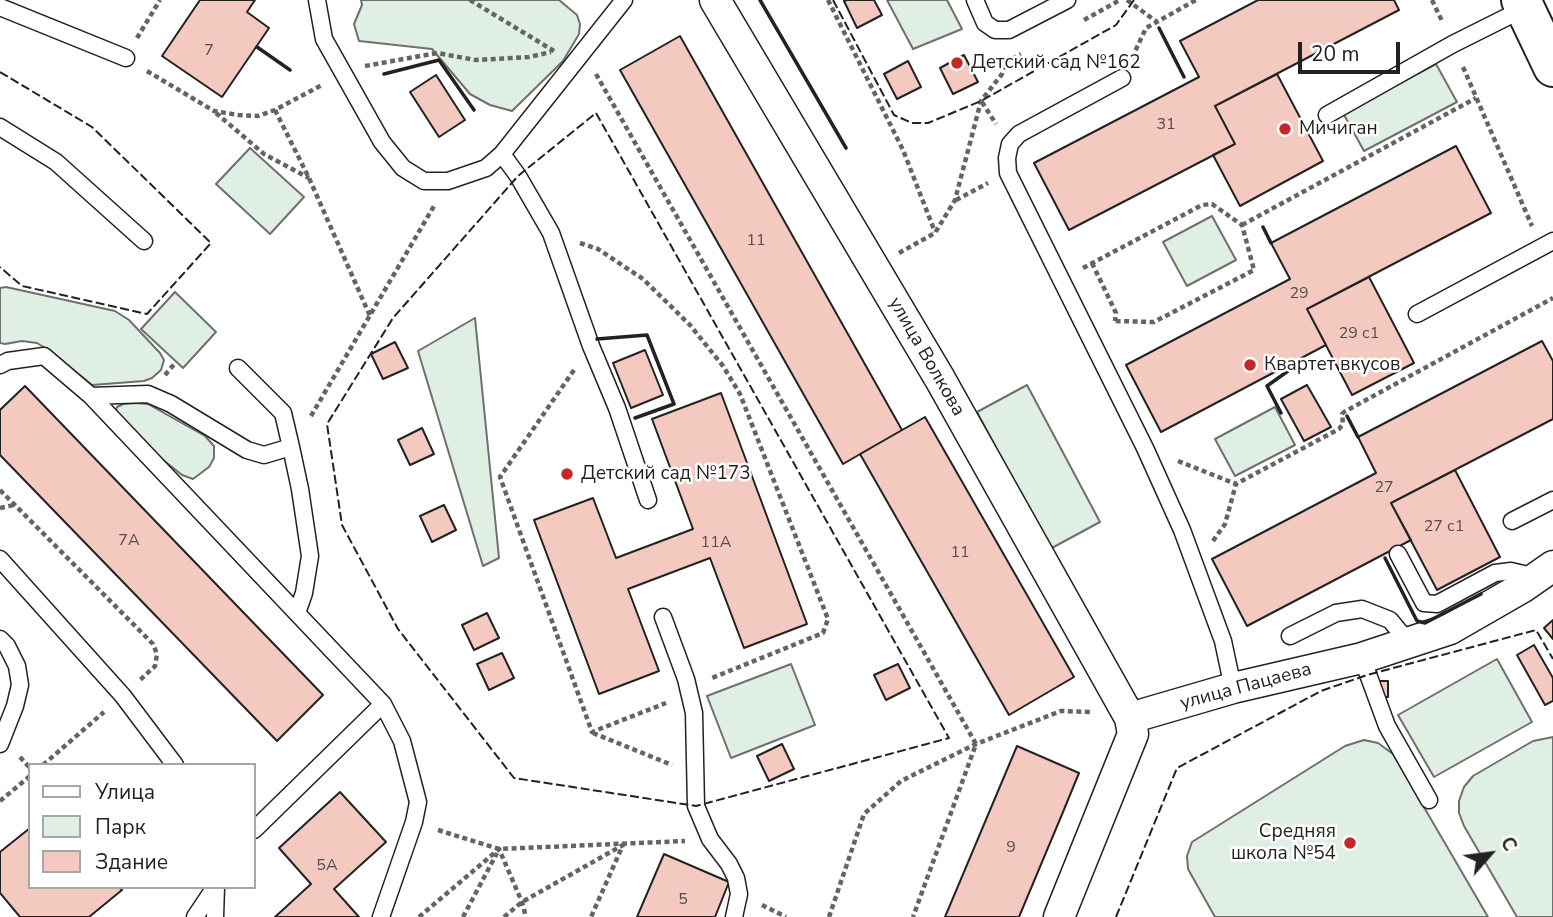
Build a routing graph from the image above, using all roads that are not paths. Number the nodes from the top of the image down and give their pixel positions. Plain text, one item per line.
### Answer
1 (317, 0) edge
2 (624, 0) edge
3 (715, 0) edge
4 (975, 0) edge
5 (1067, 0) edge
6 (1523, 4) edge
7 (0, 7) edge
8 (126, 58) road end
9 (1553, 67) edge
10 (1122, 78) road end
11 (1327, 115) dead end
12 (0, 127) edge
13 (502, 154) junction
14 (144, 241) dead end
15 (1547, 244) edge
16 (1417, 314) dead end
17 (0, 365) edge
18 (238, 368) dead end
19 (91, 396) junction
20 (292, 447) junction
21 (648, 500) dead end
22 (1553, 500) edge
23 (1511, 521) dead end
24 (1398, 554) dead end
25 (0, 559) edge
26 (1546, 572) edge
27 (298, 613) junction
28 (663, 617) dead end
29 (1290, 636) dead end
30 (0, 639) edge
31 (1409, 643) junction
32 (1362, 658) junction
33 (1233, 688) junction
34 (383, 705) junction
35 (1130, 718) junction
36 (0, 744) edge
37 (173, 763) edge
38 (1429, 800) dead end
39 (256, 828) edge
40 (214, 889) edge
41 (215, 889) edge
42 (195, 917) edge
43 (215, 917) edge
44 (381, 917) edge
45 (734, 917) edge
46 (1059, 917) edge

1 - 13 lane
2 - 13 lane
3 - 35 street, улица Волкова
4 - 5 lane
6 - 9 main road
6 - 11 lane
7 - 8 lane
10 - 33 lane
12 - 14 lane
13 - 21 lane
15 - 16 lane
17 - 19 lane
18 - 20 lane
19 - 20 lane
19 - 27 lane
20 - 27 lane
22 - 23 lane
24 - 26 lane
25 - 37 lane
26 - 31 street, улица Пацаева
27 - 34 lane
28 - 45 lane
29 - 31 lane
30 - 36 lane
31 - 32 street, улица Пацаева
32 - 33 street, улица Пацаева
32 - 38 lane
33 - 35 street, улица Пацаева
34 - 39 lane
34 - 44 lane
35 - 46 street
40 - 42 lane
41 - 43 lane

